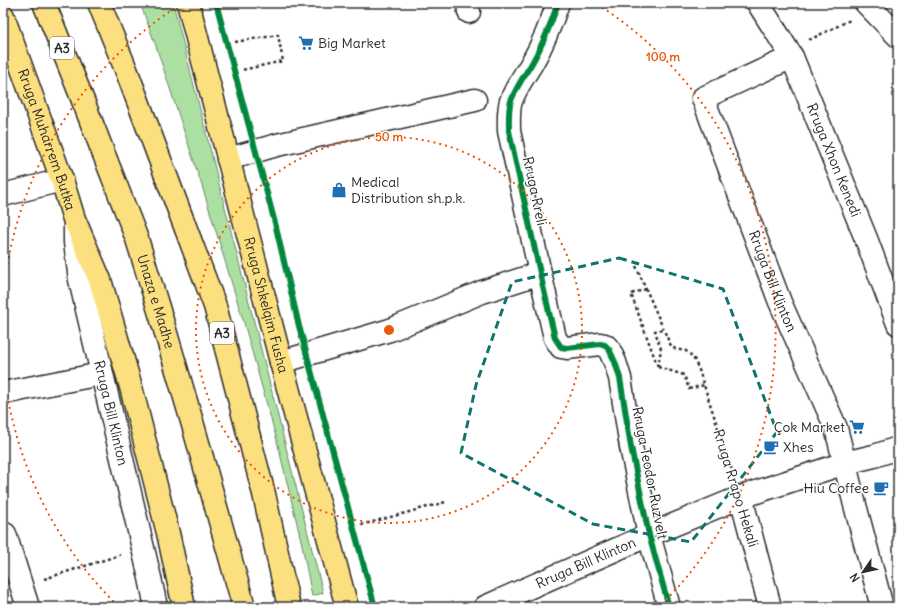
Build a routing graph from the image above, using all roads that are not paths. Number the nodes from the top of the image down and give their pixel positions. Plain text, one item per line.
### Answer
1 (44, 3) edge
2 (99, 3) edge
3 (188, 3) edge
4 (558, 3) edge
5 (758, 3) edge
6 (868, 6) edge
7 (3, 16) edge
8 (898, 36) edge
9 (792, 57) junction
10 (475, 100) dead end
11 (228, 158) junction
12 (62, 180) junction
13 (3, 195) edge
14 (74, 218) junction
15 (540, 273) junction
16 (898, 324) edge
17 (605, 345) joint
18 (281, 362) junction
19 (101, 374) junction
20 (3, 392) edge
21 (898, 448) edge
22 (845, 463) junction
23 (741, 497) junction
24 (5, 534) dead end
25 (649, 536) junction
26 (28, 607) edge
27 (156, 607) edge
28 (184, 607) edge
29 (244, 607) edge
30 (289, 607) edge
31 (347, 607) edge
32 (485, 607) edge
33 (669, 607) edge
34 (770, 607) edge
35 (882, 607) edge

1 - 29 main road, Unaza e Madhe / A3
2 - 30 main road, A3
3 - 11 main road, Rruga Shkelqim Fusha
4 - 15 street, Rruga Rreli
5 - 9 street, Rruga Xhon Kenedi
6 - 8 street
7 - 12 main road, Rruga Muharrem Butka
9 - 16 street, Rruga Xhon Kenedi
9 - 22 street, Rruga Bill Klinton
10 - 11 street
11 - 18 main road, Rruga Shkelqim Fusha
12 - 13 street
12 - 14 main road, Rruga Muharrem Butka
14 - 19 street, Rruga Bill Klinton
14 - 28 main road, Rruga Muharrem Butka
15 - 17 street, Rruga Rreli
15 - 18 street
17 - 25 street, Rruga Teodor Ruzvelt
18 - 31 main road, Rruga Shkelqim Fusha
19 - 20 street
19 - 27 street, Rruga Bill Klinton
21 - 22 street, Rruga Bill Klinton
22 - 23 street, Rruga Bill Klinton
22 - 35 street, Rruga Bill Klinton
23 - 25 street, Rruga Bill Klinton
23 - 34 street, Rruga Rrapo Hekali
24 - 26 street
25 - 32 street, Rruga Bill Klinton
25 - 33 street, Rruga Teodor Ruzvelt

